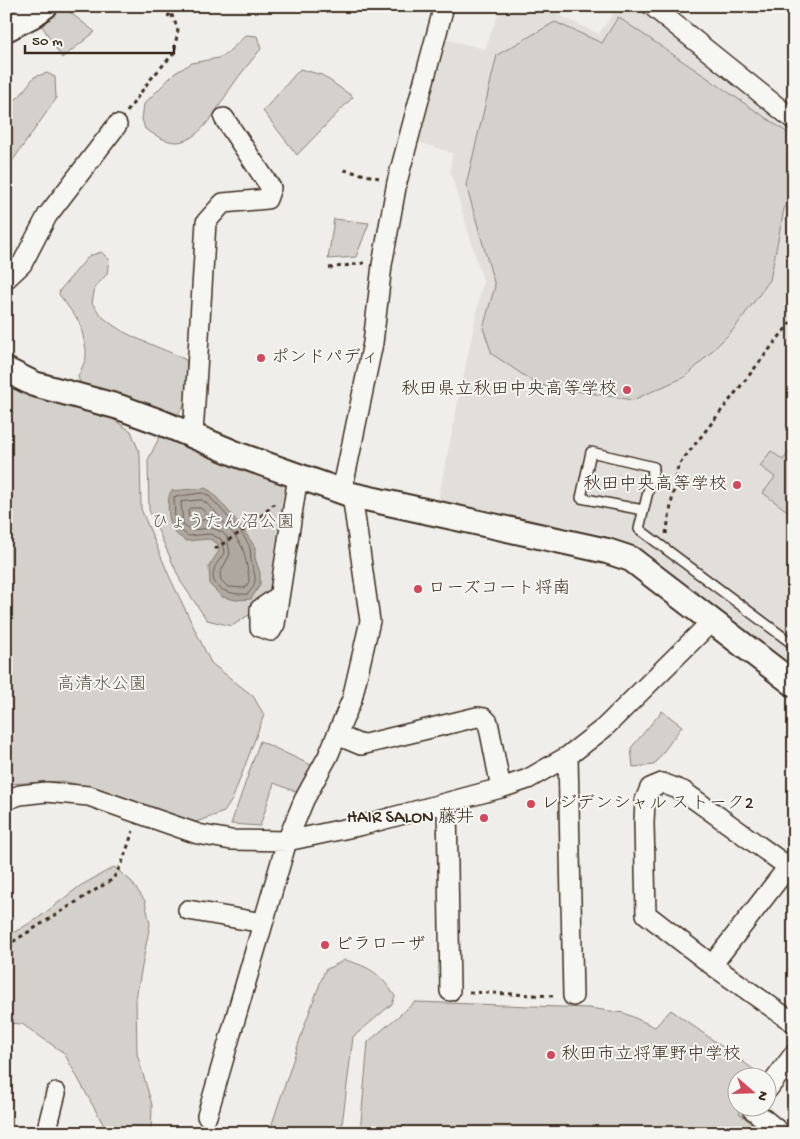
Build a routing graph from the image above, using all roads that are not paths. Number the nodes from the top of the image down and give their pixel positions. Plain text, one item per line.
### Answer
1 (45, 6) edge
2 (444, 6) edge
3 (652, 6) edge
4 (6, 29) edge
5 (224, 118) dead end
6 (794, 120) edge
7 (117, 125) road end
8 (6, 280) edge
9 (6, 370) edge
10 (192, 435) junction
11 (298, 476) junction
12 (345, 493) junction
13 (643, 510) junction
14 (279, 596) dead end
15 (711, 622) junction
16 (794, 645) edge
17 (794, 684) edge
18 (337, 735) junction
19 (568, 756) junction
20 (501, 788) junction
21 (6, 800) edge
22 (447, 803) junction
23 (287, 841) junction
24 (791, 869) edge
25 (188, 910) dead end
26 (263, 922) junction
27 (712, 965) junction
28 (450, 991) road end
29 (573, 996) road end
30 (794, 1022) edge
31 (794, 1054) edge
32 (778, 1076) edge
33 (56, 1094) dead end
34 (207, 1116) dead end
35 (760, 1116) edge
36 (46, 1133) edge
37 (781, 1133) edge

1 - 4 street
2 - 12 street
3 - 6 street
5 - 10 street
7 - 8 street
9 - 10 street
10 - 11 street
11 - 12 street
11 - 14 street
12 - 15 street
12 - 18 street
13 - 13 lane
13 - 16 lane
15 - 17 street
15 - 19 street
18 - 20 street
18 - 23 street
19 - 20 street
19 - 29 street
20 - 22 street
21 - 23 street
22 - 23 street
22 - 28 street
23 - 26 street
24 - 27 street
24 - 27 street
25 - 26 street
26 - 34 street
27 - 30 street
31 - 32 street
33 - 36 street
35 - 37 street

